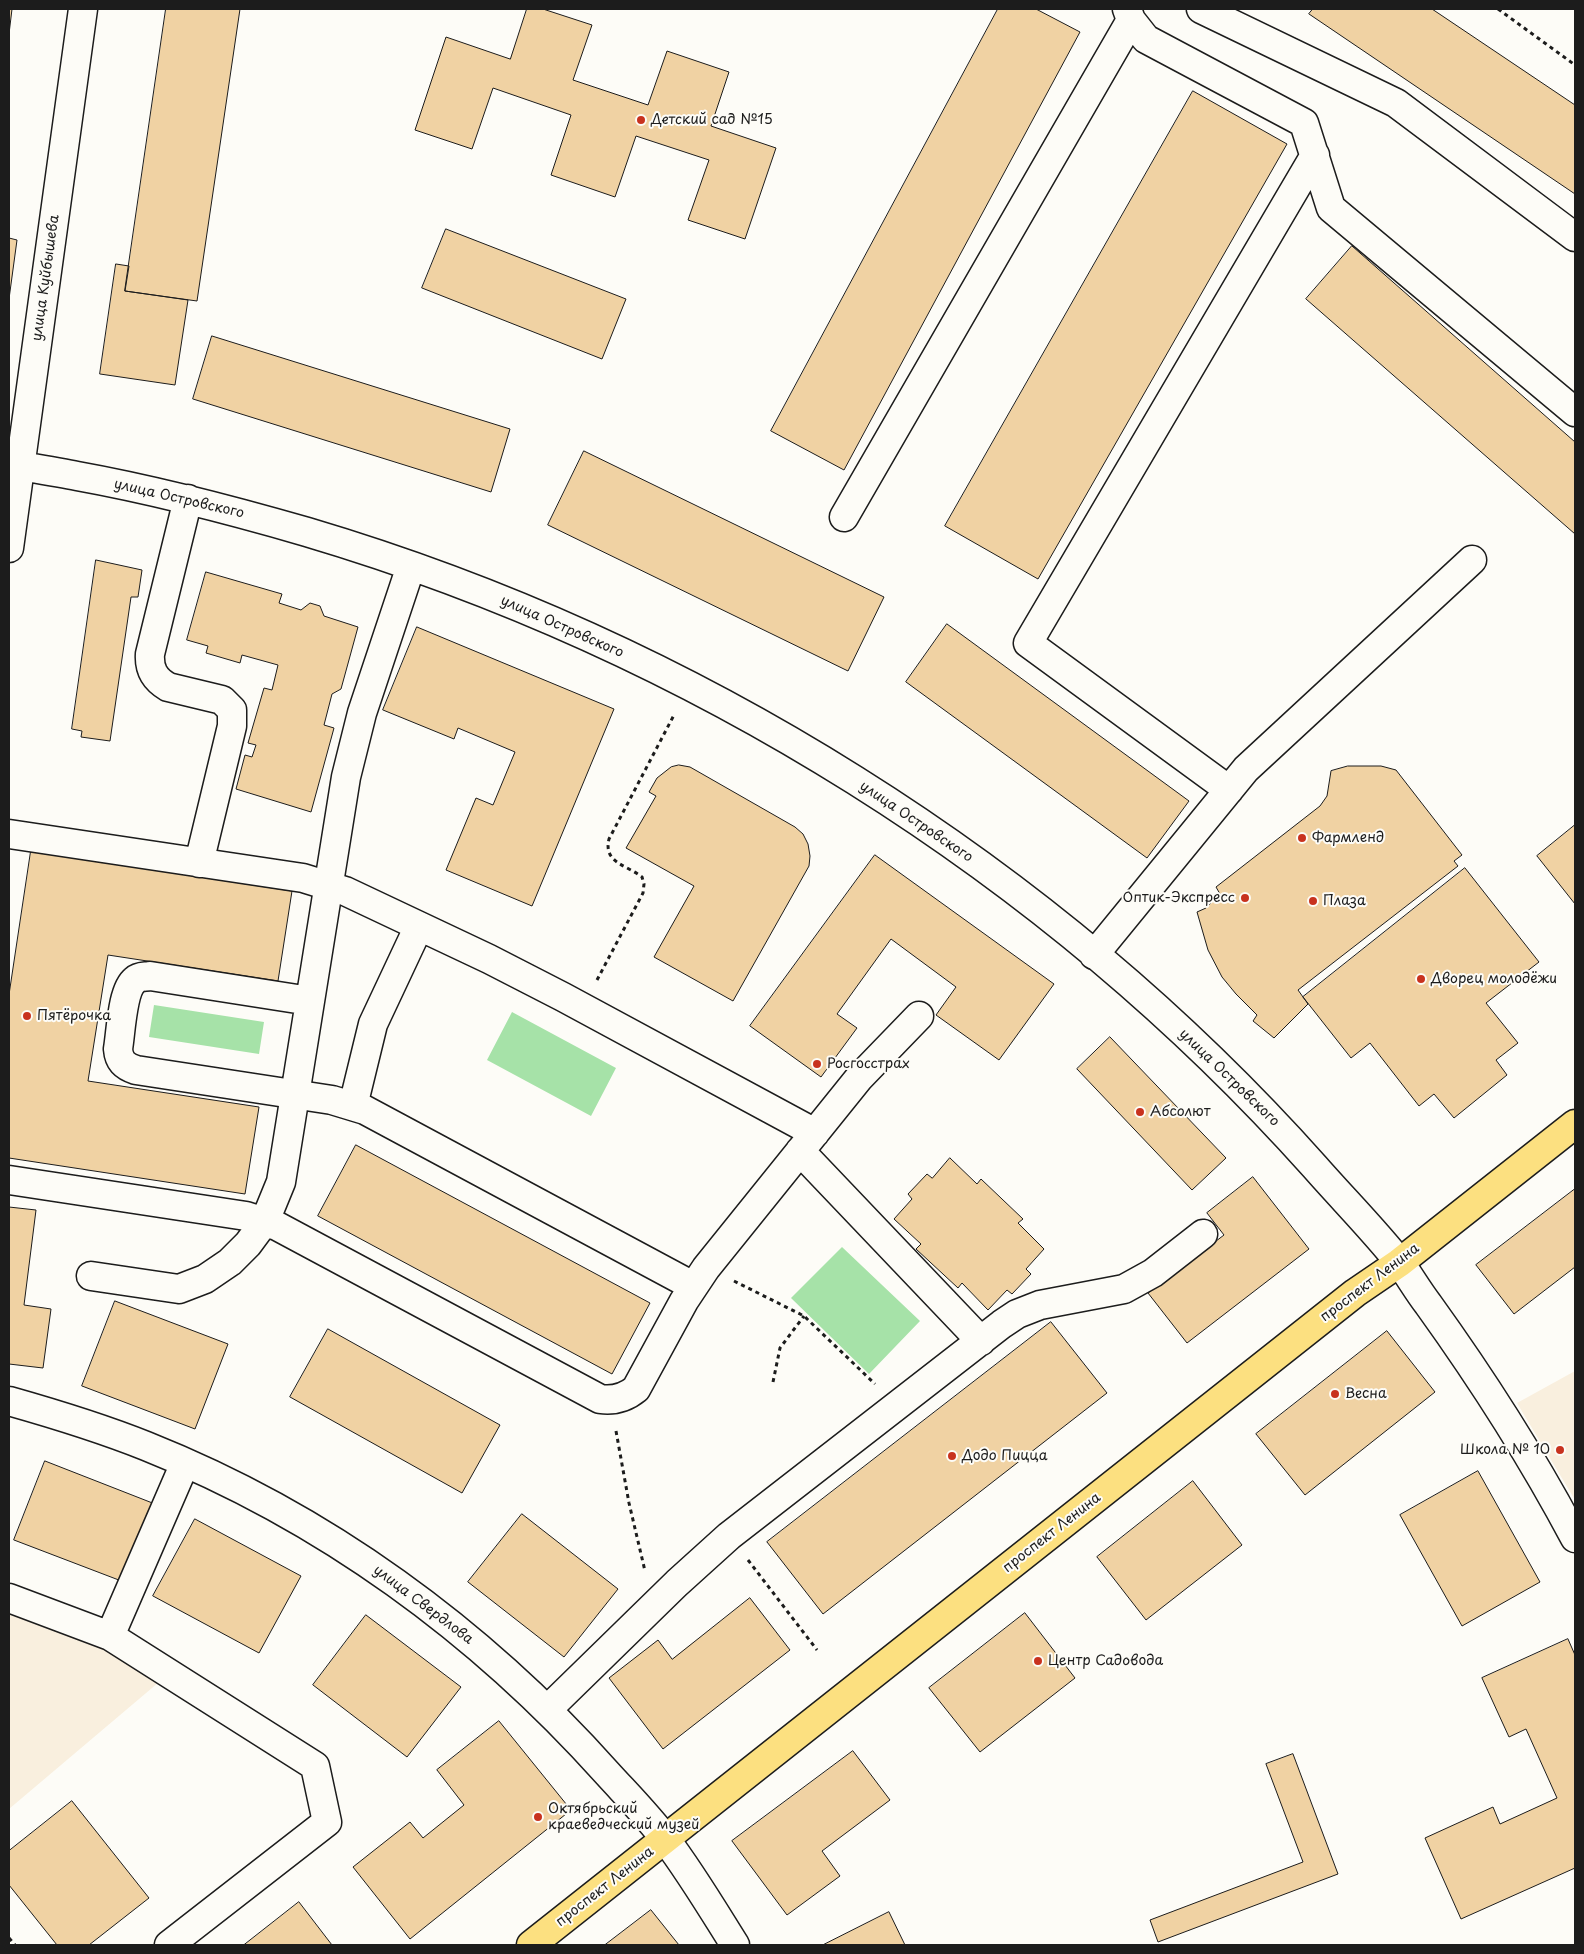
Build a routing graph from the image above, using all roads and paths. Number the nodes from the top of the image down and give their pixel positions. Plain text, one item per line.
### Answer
1 (83, 9) edge
2 (1201, 9) edge
3 (1498, 9) edge
4 (1129, 14) edge
5 (1575, 65) edge
6 (1314, 156) junction
7 (1575, 237) edge
8 (1575, 412) edge
9 (14, 465) edge
10 (188, 499) junction
11 (844, 517) dead end
12 (9, 548) edge
13 (1472, 560) dead end
14 (411, 566) junction
15 (690, 686) junction
16 (1229, 790) junction
17 (9, 834) edge
18 (199, 863) junction
19 (328, 885) junction
20 (419, 926) junction
21 (1094, 955) junction
22 (310, 1001) junction
23 (583, 1008) junction
24 (919, 1016) dead end
25 (296, 1094) junction
26 (353, 1106) junction
27 (1575, 1124) edge
28 (808, 1142) junction
29 (9, 1180) edge
30 (265, 1221) junction
31 (1203, 1234) dead end
32 (1399, 1263) junction
33 (91, 1276) dead end
34 (700, 1277) junction
35 (804, 1316) junction
36 (981, 1340) junction
37 (773, 1382) dead end
38 (612, 1400) junction
39 (9, 1401) edge
40 (898, 1406) junction
41 (185, 1463) junction
42 (729, 1536) junction
43 (1575, 1538) edge
44 (9, 1598) edge
45 (654, 1606) junction
46 (110, 1636) junction
47 (817, 1650) dead end
48 (548, 1709) junction
49 (666, 1840) junction
50 (9, 1938) edge
51 (15, 1945) edge
52 (169, 1945) edge
53 (530, 1945) edge
54 (735, 1945) edge

1 - 9 street, улица Куйбышева
2 - 7 street
3 - 5 path
4 - 6 street
4 - 11 street
6 - 8 street
6 - 16 street
9 - 10 street, улица Островского
9 - 12 street, улица Куйбышева
10 - 14 street, улица Островского
10 - 18 street
13 - 16 street
14 - 15 street, улица Островского
14 - 19 street
15 - 21 street, улица Островского
15 - 23 path
16 - 21 street
17 - 18 street
18 - 19 street
19 - 20 street
19 - 22 street
20 - 23 street
20 - 26 street
21 - 32 street, улица Островского
22 - 25 street
22 - 25 street
23 - 28 street
24 - 28 street
25 - 26 street
25 - 30 street
26 - 34 street
27 - 32 main road, проспект Ленина
28 - 34 street
28 - 36 street
29 - 30 street
30 - 33 street
30 - 38 street
31 - 36 street
32 - 43 street, улица Островского
32 - 49 main road, проспект Ленина
34 - 35 path
34 - 38 street
35 - 37 path
35 - 40 path
36 - 40 street
38 - 45 path
39 - 41 street, улица Свердлова
40 - 42 street
41 - 46 street
41 - 48 street, улица Свердлова
42 - 45 street
42 - 47 path
44 - 46 street
45 - 48 street
46 - 52 street
48 - 49 street, улица Свердлова
49 - 53 main road, проспект Ленина
49 - 54 street, улица Свердлова
50 - 51 path

